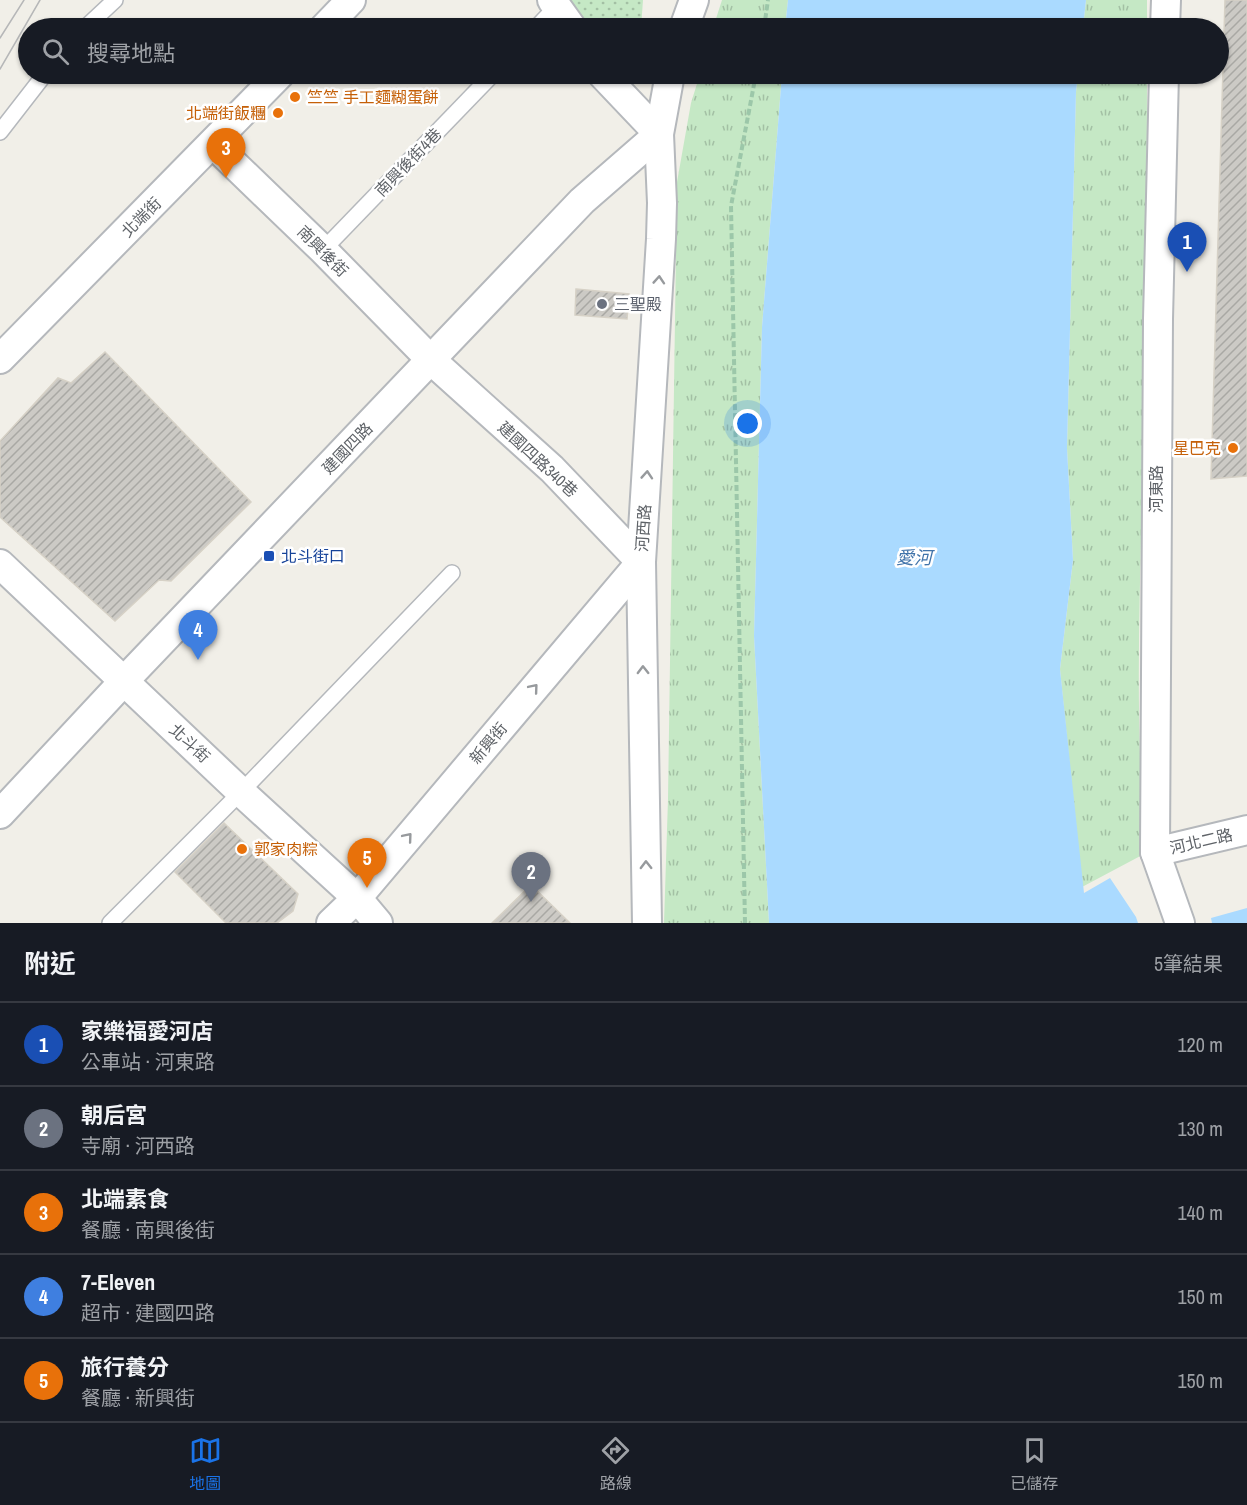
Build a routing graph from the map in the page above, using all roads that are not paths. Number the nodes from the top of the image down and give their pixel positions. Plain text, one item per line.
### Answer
1 (115, 0) edge
2 (351, 0) edge
3 (694, 0) edge
4 (1166, 0) edge
5 (96, 18) edge
6 (334, 18) edge
7 (688, 18) edge
8 (1165, 18) edge
9 (37, 84) edge
10 (270, 84) edge
11 (483, 84) edge
12 (612, 84) edge
13 (668, 84) edge
14 (1164, 84) edge
15 (0, 132) edge
16 (659, 134) junction
17 (213, 144) junction
18 (323, 250) junction
19 (0, 359) edge
20 (431, 360) junction
21 (641, 562) junction
22 (0, 564) edge
23 (452, 573) dead end
24 (124, 681) junction
25 (241, 792) junction
26 (0, 814) edge
27 (1247, 830) edge
28 (1155, 852) junction
29 (357, 898) junction
30 (1177, 912) edge
31 (110, 923) edge
32 (331, 923) edge
33 (378, 923) edge
34 (647, 923) edge

1 - 5 lane
2 - 6 street
3 - 7 street
4 - 8 street
9 - 15 lane
10 - 17 street, 北端街
11 - 18 lane, 南興後街4巷
12 - 16 street
13 - 16 street
14 - 28 street, 河東路
16 - 20 street, 建國四路
21 -> 16 street, 河西路
17 - 18 street, 南興後街
17 - 19 street, 北端街
18 - 20 street, 南興後街
20 - 21 street, 建國四路340巷
20 - 24 street, 建國四路
29 -> 21 street, 新興街
34 -> 21 street, 河西路
22 - 24 street, 北斗街
23 - 25 lane
24 - 25 street, 北斗街
24 - 26 street, 建國四路
25 - 29 street, 北斗街
25 - 31 lane
27 - 28 street, 河北二路
28 - 30 street, 河東路
29 - 32 street, 新興街
29 - 33 street, 北斗街

